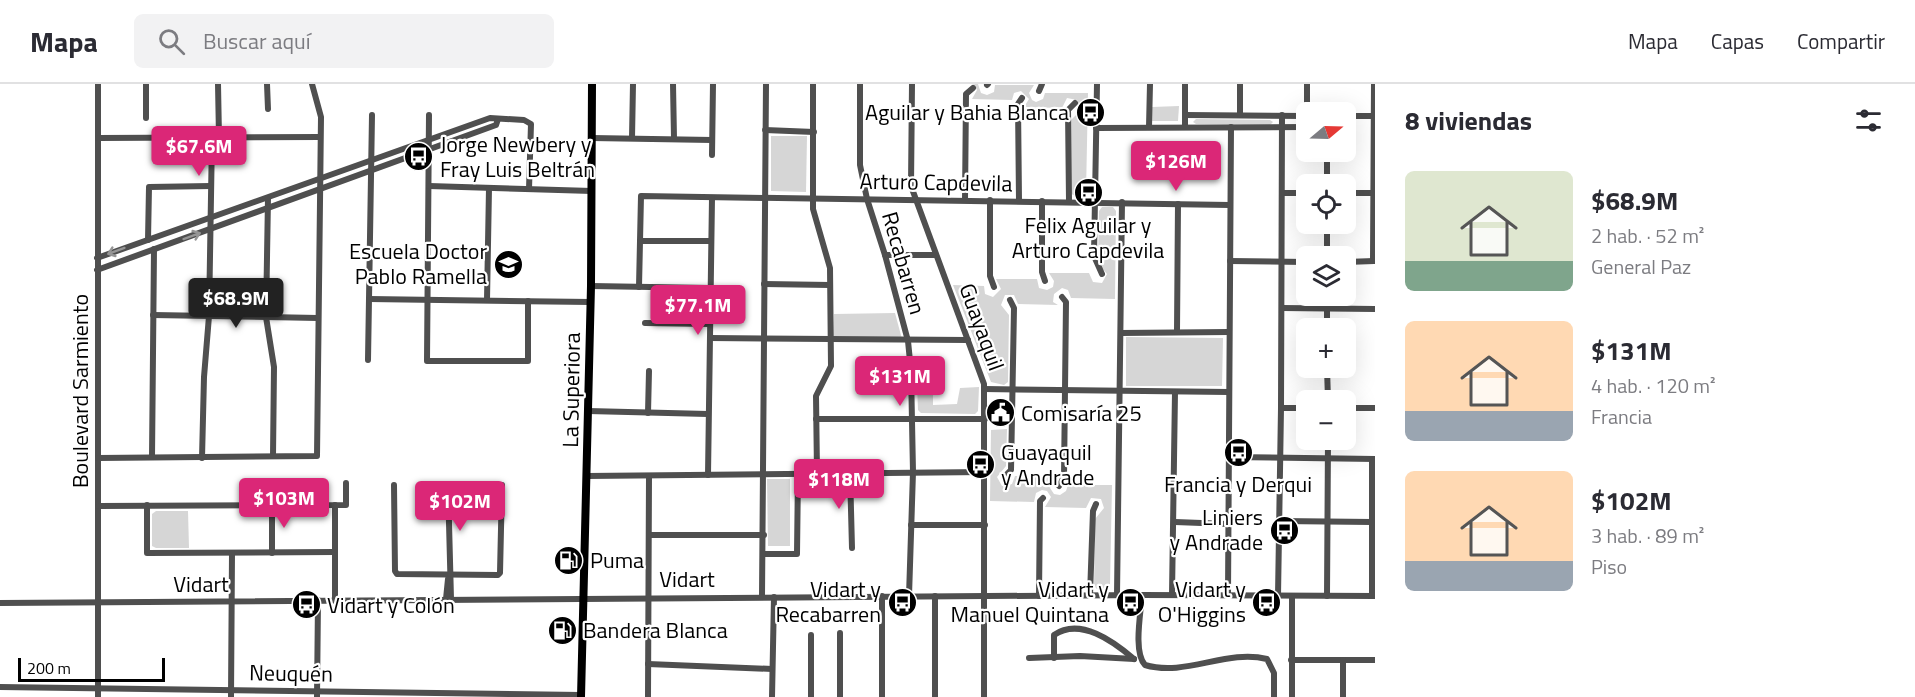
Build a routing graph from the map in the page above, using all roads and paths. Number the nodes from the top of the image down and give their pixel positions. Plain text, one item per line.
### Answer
1 (98, 84) edge
2 (146, 84) edge
3 (218, 84) edge
4 (267, 84) edge
5 (312, 84) edge
6 (592, 84) edge
7 (633, 84) edge
8 (673, 84) edge
9 (714, 84) edge
10 (766, 84) edge
11 (813, 84) edge
12 (860, 84) edge
13 (912, 84) edge
14 (1042, 84) edge
15 (1097, 84) edge
16 (1150, 84) edge
17 (1185, 84) edge
18 (1240, 84) edge
19 (1307, 84) edge
20 (1374, 84) edge
21 (973, 88) dead end
22 (1039, 92) dead end
23 (1022, 98) dead end
24 (1307, 102) edge
25 (1075, 103) dead end
26 (268, 109) dead end
27 (1296, 114) edge
28 (372, 115) dead end
29 (429, 115) dead end
30 (1185, 115) junction
31 (1240, 115) junction
32 (1282, 115) junction
33 (1356, 116) edge
34 (1375, 116) edge
35 (146, 118) dead end
36 (498, 119) junction
37 (1231, 127) junction
38 (1281, 127) junction
39 (1296, 127) edge
40 (1096, 128) junction
41 (1149, 128) junction
42 (1185, 128) junction
43 (765, 130) junction
44 (814, 132) junction
45 (215, 137) junction
46 (320, 137) junction
47 (98, 138) junction
48 (592, 138) junction
49 (632, 138) junction
50 (674, 138) junction
51 (712, 140) junction
52 (429, 141) junction
53 (429, 150) junction
54 (711, 155) dead end
55 (371, 161) junction
56 (1374, 161) edge
57 (371, 172) junction
58 (320, 179) junction
59 (211, 186) junction
60 (429, 186) junction
61 (489, 188) junction
62 (529, 189) junction
63 (319, 190) junction
64 (592, 191) junction
65 (1282, 193) junction
66 (1296, 193) edge
67 (1356, 193) edge
68 (1373, 193) junction
69 (764, 197) junction
70 (268, 198) junction
71 (712, 198) junction
72 (813, 198) junction
73 (867, 199) junction
74 (915, 200) junction
75 (965, 200) junction
76 (990, 200) junction
77 (1019, 201) junction
78 (1042, 201) junction
79 (1069, 201) junction
80 (1095, 202) junction
81 (1122, 202) junction
82 (1178, 204) junction
83 (1230, 205) junction
84 (267, 209) junction
85 (1374, 210) edge
86 (211, 218) junction
87 (211, 229) junction
88 (148, 240) junction
89 (640, 241) junction
90 (711, 241) junction
91 (154, 249) junction
92 (885, 255) junction
93 (936, 255) junction
94 (97, 258) junction
95 (1230, 261) junction
96 (1282, 261) junction
97 (1374, 261) edge
98 (1296, 262) edge
99 (1356, 262) edge
100 (97, 270) junction
101 (1102, 274) dead end
102 (1045, 281) dead end
103 (764, 284) junction
104 (830, 285) junction
105 (591, 286) junction
106 (639, 287) junction
107 (994, 287) dead end
108 (710, 288) junction
109 (1062, 297) dead end
110 (369, 299) junction
111 (429, 300) junction
112 (487, 300) junction
113 (1010, 300) dead end
114 (528, 301) junction
115 (591, 302) junction
116 (1282, 308) junction
117 (1327, 308) junction
118 (1375, 309) edge
119 (153, 315) junction
120 (209, 316) junction
121 (266, 317) junction
122 (318, 318) junction
123 (1327, 318) edge
124 (645, 323) dead end
125 (710, 324) junction
126 (1177, 332) junction
127 (1229, 332) junction
128 (1121, 333) junction
129 (710, 338) junction
130 (764, 339) junction
131 (831, 339) junction
132 (968, 340) junction
133 (908, 341) junction
134 (368, 360) dead end
135 (649, 371) dead end
136 (984, 389) junction
137 (1014, 390) junction
138 (1064, 391) junction
139 (1122, 392) junction
140 (1175, 392) junction
141 (1229, 392) junction
142 (1281, 408) junction
143 (1296, 408) edge
144 (1356, 408) edge
145 (1375, 408) edge
146 (588, 411) junction
147 (648, 413) junction
148 (708, 414) junction
149 (912, 418) junction
150 (816, 419) junction
151 (985, 419) junction
152 (1328, 450) edge
153 (273, 456) junction
154 (1280, 456) junction
155 (152, 457) junction
156 (1228, 457) junction
157 (1328, 457) junction
158 (98, 458) junction
159 (202, 458) junction
160 (1373, 459) edge
161 (798, 472) junction
162 (817, 472) junction
163 (850, 472) junction
164 (913, 472) junction
165 (985, 472) junction
166 (764, 474) junction
167 (708, 475) junction
168 (587, 476) junction
169 (649, 476) junction
170 (1004, 477) dead end
171 (346, 483) dead end
172 (394, 485) dead end
173 (448, 485) dead end
174 (502, 485) dead end
175 (1059, 486) dead end
176 (1043, 498) dead end
177 (1096, 504) dead end
178 (272, 505) junction
179 (335, 505) junction
180 (99, 506) junction
181 (147, 506) junction
182 (1373, 510) edge
183 (1280, 521) junction
184 (1328, 521) junction
185 (1175, 522) junction
186 (1372, 522) junction
187 (1228, 524) junction
188 (911, 525) junction
189 (985, 525) junction
190 (649, 535) junction
191 (764, 535) junction
192 (852, 548) dead end
193 (335, 552) junction
194 (232, 553) junction
195 (272, 553) junction
196 (763, 554) junction
197 (1373, 556) edge
198 (448, 577) junction
199 (1090, 595) junction
200 (1117, 595) junction
201 (1142, 595) junction
202 (1172, 595) junction
203 (1228, 595) junction
204 (882, 596) junction
205 (909, 596) junction
206 (935, 596) junction
207 (986, 596) junction
208 (1039, 596) junction
209 (1278, 596) junction
210 (1292, 596) junction
211 (1327, 596) junction
212 (1373, 596) edge
213 (650, 597) junction
214 (762, 597) junction
215 (774, 597) junction
216 (584, 598) junction
217 (448, 599) junction
218 (318, 600) junction
219 (336, 600) junction
220 (232, 602) junction
221 (0, 603) edge
222 (100, 603) junction
223 (840, 633) dead end
224 (811, 635) dead end
225 (1029, 658) dead end
226 (1054, 658) junction
227 (1137, 660) junction
228 (1291, 660) junction
229 (1343, 660) junction
230 (1375, 660) edge
231 (648, 664) junction
232 (772, 669) junction
233 (0, 687) edge
234 (99, 687) junction
235 (231, 693) edge
236 (317, 694) edge
237 (403, 695) edge
238 (487, 696) edge
239 (571, 696) edge
240 (581, 696) edge
241 (98, 697) edge
242 (648, 697) edge
243 (772, 697) edge
244 (810, 697) edge
245 (840, 697) edge
246 (882, 697) edge
247 (935, 697) edge
248 (984, 697) edge
249 (1274, 697) edge
250 (1292, 697) edge
251 (1342, 697) edge

1 - 47 street, Boulevard Sarmiento
2 - 35 street
3 - 45 street
4 - 26 street
5 - 46 street
6 - 48 main road, La Superiora
7 - 49 street
8 - 50 street
9 - 51 street
10 - 43 street
11 - 44 street
12 - 73 street, Recabarren
13 - 74 street, Guayaquil
14 - 22 street
15 - 40 street
16 - 41 street
17 - 30 street
18 - 31 street
19 - 24 street
20 - 34 street
21 - 75 street
23 - 77 street
25 - 79 street
27 - 32 street
28 - 55 street
29 - 52 street
30 - 31 street
30 - 42 street
31 - 32 street
32 - 38 street
33 - 34 street
34 - 56 street
36 - 52 street
36 - 53 street
36 - 62 street
37 - 38 street
37 - 42 street
37 - 83 street
38 - 39 street
38 - 65 street
40 - 41 street
40 - 80 street
41 - 42 street
43 - 44 street
43 - 69 street
44 - 72 street
45 - 46 street
45 - 47 street
45 - 59 street
46 - 58 street
47 - 94 street, Boulevard Sarmiento
48 - 49 street
48 - 64 main road, La Superiora
49 - 50 street
50 - 51 street
51 - 54 street
52 - 53 street
52 - 55 street
53 - 57 street
53 - 60 street
55 - 57 street
55 - 58 street
56 - 68 street
57 - 63 street
57 - 110 street
58 - 63 street
58 - 70 street
59 - 86 street
59 - 88 street
60 - 61 street
60 - 111 street
61 - 62 street
61 - 112 street
62 - 64 street
63 - 84 street
63 - 122 street
64 - 105 main road, La Superiora
65 - 66 street
65 - 96 street
67 - 68 street
68 - 85 street
69 - 71 street, Arturo Capdevila
69 - 72 street, Arturo Capdevila
69 - 103 street
70 - 84 street
70 - 86 street
71 - 89 street, Arturo Capdevila
71 - 90 street
72 - 73 street, Arturo Capdevila
72 - 104 street
73 - 74 street, Arturo Capdevila
73 - 92 street, Recabarren
74 - 75 street, Arturo Capdevila
74 - 93 street, Guayaquil
75 - 76 street, Arturo Capdevila
76 - 77 street, Arturo Capdevila
76 - 107 street
77 - 78 street, Arturo Capdevila
78 - 79 street, Arturo Capdevila
78 - 102 street
79 - 80 street, Arturo Capdevila
80 - 81 street, Arturo Capdevila
80 - 101 street
81 - 82 street, Arturo Capdevila
81 - 128 street
82 - 83 street, Arturo Capdevila
82 - 126 street
83 - 95 street
84 - 87 street
84 - 121 street
85 - 97 street
86 - 87 street
86 - 88 street
91 -> 87 street
87 - 120 street
88 -> 94 street
89 - 90 street
89 - 106 street
90 - 108 street
91 - 100 street
91 - 119 street
92 - 93 street
92 - 133 street, Recabarren
93 - 132 street, Guayaquil
94 - 100 street, Boulevard Sarmiento
95 - 96 street
95 - 127 street
96 - 98 street
96 - 116 street
97 - 99 street
100 - 158 street, Boulevard Sarmiento
103 - 104 street
103 - 130 street
104 - 131 street
105 - 106 street
105 - 115 main road, La Superiora
106 - 108 street
108 - 125 street
109 - 138 street
110 - 111 street
110 - 134 street
111 - 112 street
111 - 114 street
112 - 114 street
113 - 137 street
114 - 115 street
115 - 146 main road, La Superiora
116 - 117 street
116 - 142 street
117 - 118 street
117 - 123 street
119 - 120 street
119 - 155 street
120 - 121 street
120 - 159 street
121 - 122 street
121 - 153 street
122 - 153 street
124 - 125 street
125 - 129 street
126 - 127 street
126 - 128 street
127 - 141 street
128 - 139 street
129 - 130 street
129 - 148 street
130 - 131 street
130 - 166 street
131 - 133 street
131 - 150 street
132 - 133 street
132 - 136 street, Guayaquil
133 - 149 street, Recabarren
135 - 147 street
136 - 137 street
136 - 151 street, Guayaquil
137 - 138 street
137 - 170 street
138 - 139 street
138 - 175 street
139 - 140 street
139 - 200 street
140 - 141 street
140 - 185 street
141 - 156 street
142 - 143 street
142 - 154 street
144 - 145 street
146 - 147 street
146 - 168 main road, La Superiora
147 - 148 street
148 - 167 street
149 - 150 street
149 - 151 street
149 - 164 street, Recabarren
150 - 162 street
151 - 165 street, Guayaquil
152 - 157 street
153 - 159 street
154 - 156 street
154 - 157 street
154 - 183 street
155 - 158 street
155 - 159 street
156 - 187 street
157 - 160 street
157 - 184 street
158 - 180 street, Boulevard Sarmiento
160 - 182 street
161 - 162 street
161 - 166 street
161 - 196 street
162 - 163 street
163 - 164 street
163 - 192 street
164 - 165 street
164 - 188 street, Recabarren
165 - 189 street, Guayaquil
166 - 167 street
166 - 191 street
167 - 169 street
168 - 169 street
168 - 216 main road, La Superiora
169 - 190 street
171 - 179 street
172 - 198 street
173 - 198 street
174 - 198 street
176 - 208 street
177 - 199 street
178 - 179 street
178 - 181 street
178 - 195 street
179 - 193 street
180 - 181 street
180 - 222 street, Boulevard Sarmiento
181 - 194 street
182 - 186 street
183 - 184 street
183 - 209 street
184 - 186 street
184 - 211 street
185 - 187 street
185 - 202 street
186 - 197 street
187 - 203 street
188 - 189 street
188 - 205 street, Recabarren
189 - 207 street, Guayaquil
190 - 191 street
190 - 213 street
191 - 196 street
193 - 195 street
193 - 219 street
194 - 195 street
194 - 220 street
196 - 214 street
197 - 212 street
198 - 217 street
199 - 200 street, Vidart
199 - 208 street, Vidart
200 - 201 street, Vidart
201 - 202 street, Vidart
201 - 227 street
202 - 203 street, Vidart
203 - 209 street, Vidart
204 - 205 street, Vidart
204 - 215 street, Vidart
204 - 246 street
205 - 206 street, Vidart
206 - 207 street, Vidart
206 - 247 street
207 - 208 street, Vidart
207 - 248 street, Guayaquil
209 - 210 street, Vidart
210 - 211 street, Vidart
210 - 228 street
211 - 212 street, Vidart
213 - 214 street, Vidart
213 - 216 street, Vidart
213 - 231 street
214 - 215 street, Vidart
215 - 232 street
216 - 217 street, Vidart
216 - 240 main road, La Superiora
217 - 219 street, Vidart
218 - 219 street, Vidart
218 - 220 street, Vidart
218 - 236 street
220 - 222 street, Vidart
220 - 235 street
221 - 222 street, Vidart
222 - 234 street, Boulevard Sarmiento
223 - 245 street
224 - 244 street
225 - 226 street
226 - 227 street
226 - 227 street
227 - 249 street
228 - 229 street
228 - 250 street
229 - 230 street
229 - 251 street
231 - 232 street
231 - 242 street
232 - 243 street
233 - 234 street, Neuquén
234 - 235 street, Neuquén
234 - 241 street, Boulevard Sarmiento
235 - 236 street, Neuquén
236 - 237 street, Neuquén
237 - 238 street, Neuquén
238 - 239 street, Neuquén
239 - 240 street, Neuquén

